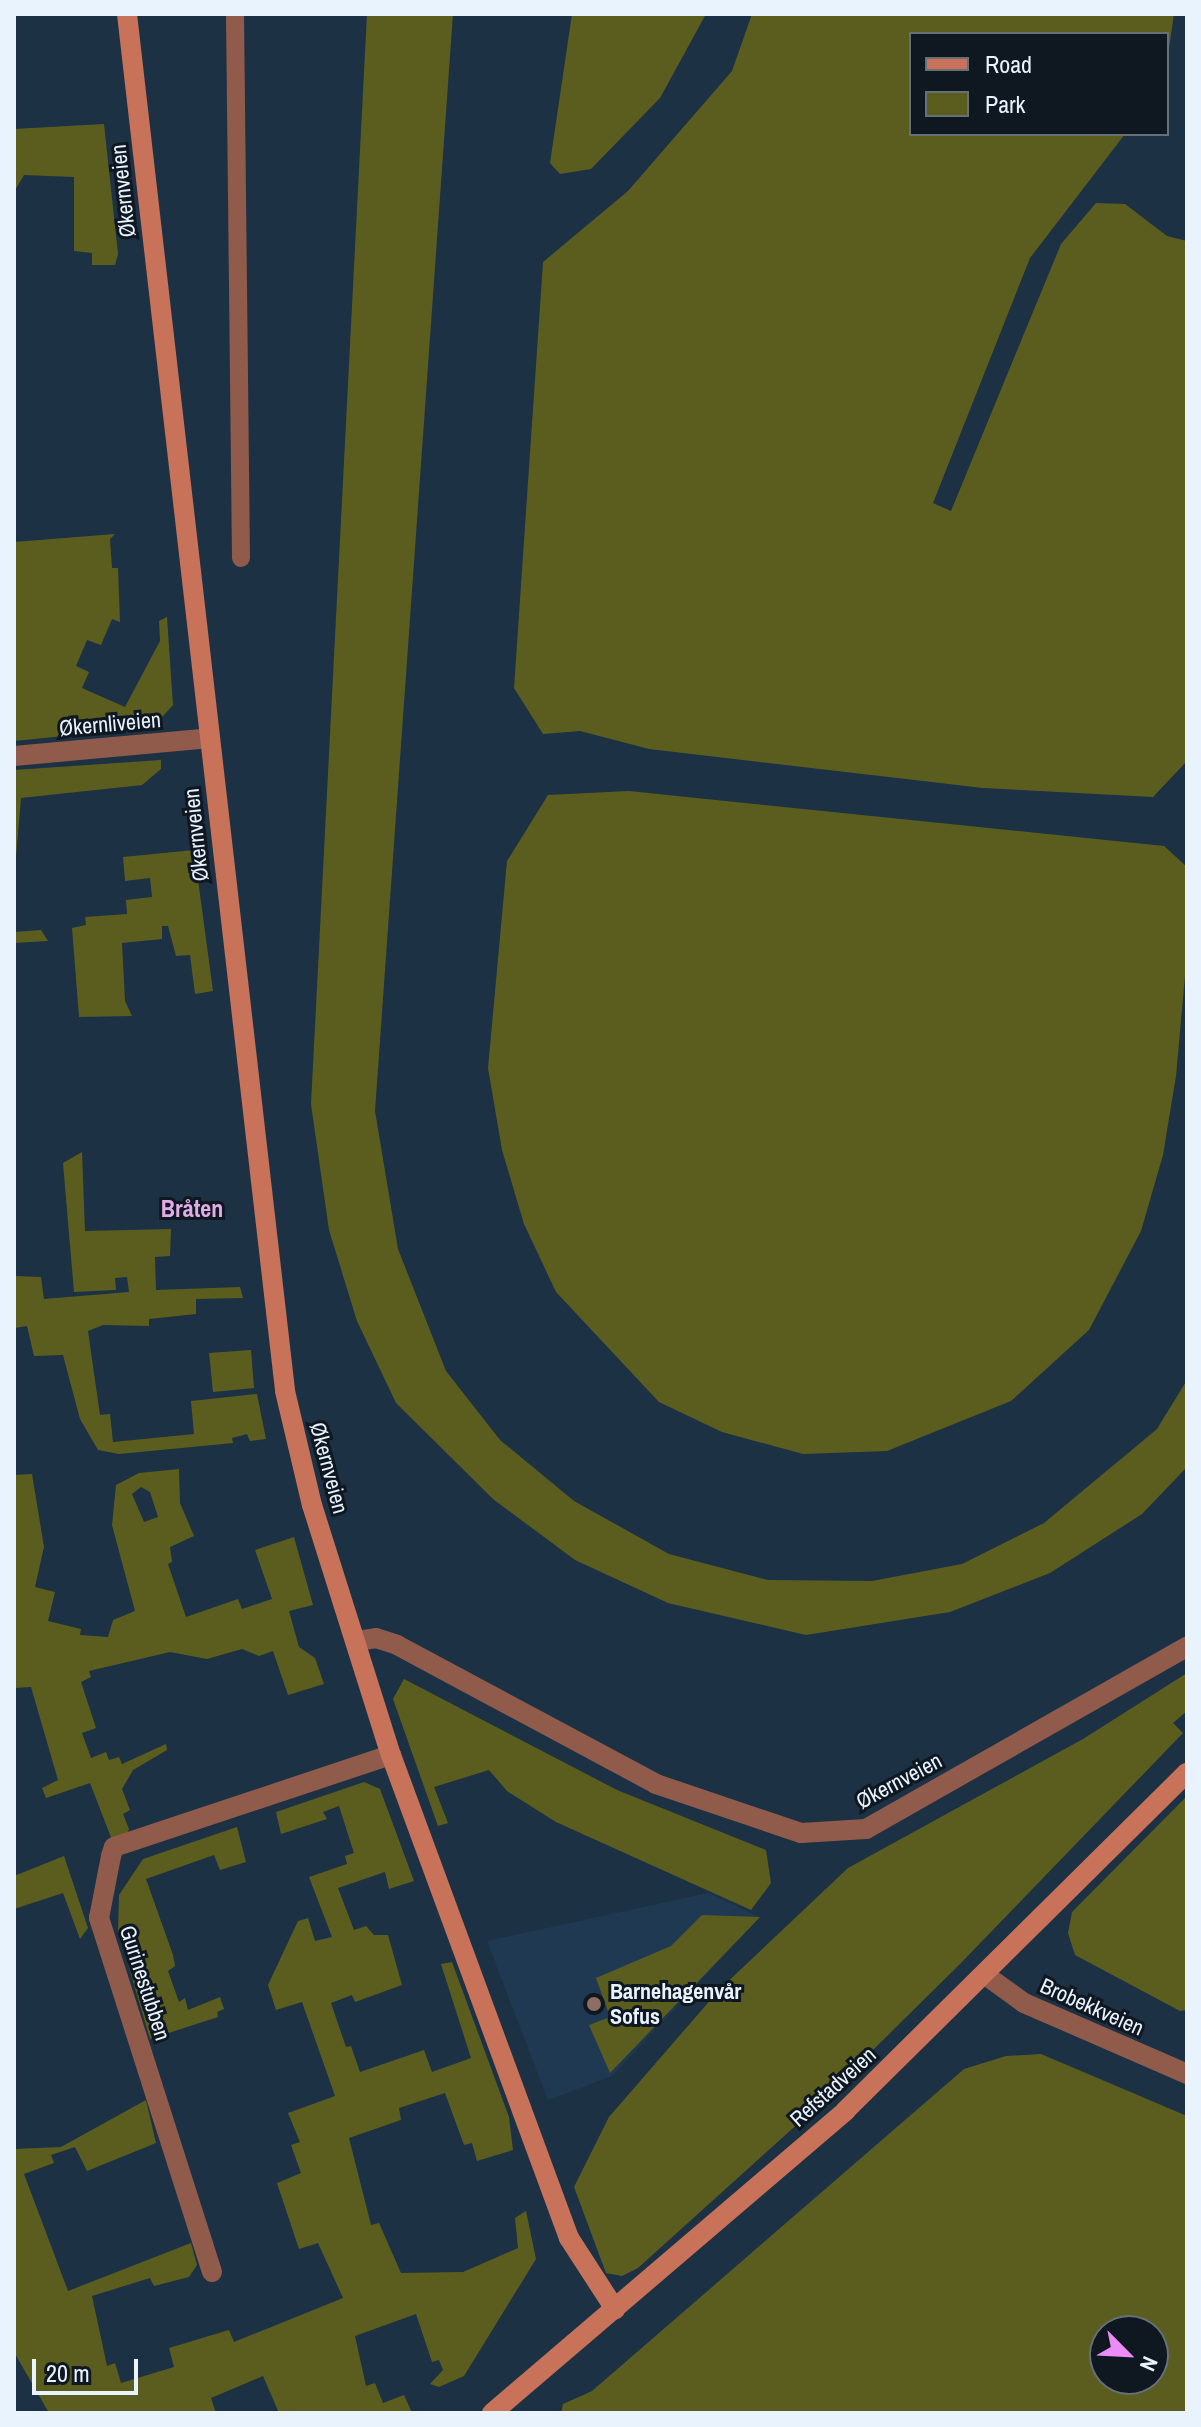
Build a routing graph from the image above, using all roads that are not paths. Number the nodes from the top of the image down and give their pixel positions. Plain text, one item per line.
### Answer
1 (127, 14) edge
2 (235, 14) edge
3 (241, 558) dead end
4 (210, 738) junction
5 (14, 756) edge
6 (357, 1641) junction
7 (1187, 1647) edge
8 (391, 1755) junction
9 (1187, 1773) edge
10 (984, 1974) junction
11 (1187, 2074) edge
12 (212, 2272) dead end
13 (615, 2309) junction
14 (492, 2413) edge

1 - 4 street, Økernveien
2 - 3 lane
4 - 5 street, Økernliveien
4 - 6 street, Økernveien
6 - 7 street, Økernveien
6 - 8 street, Økernveien
8 - 12 street, Gurinestubben
8 - 13 street, Økernveien
9 - 10 street, Refstadveien
10 - 11 street, Brobekkveien
10 - 13 street, Refstadveien
13 - 14 street, Refstadveien

